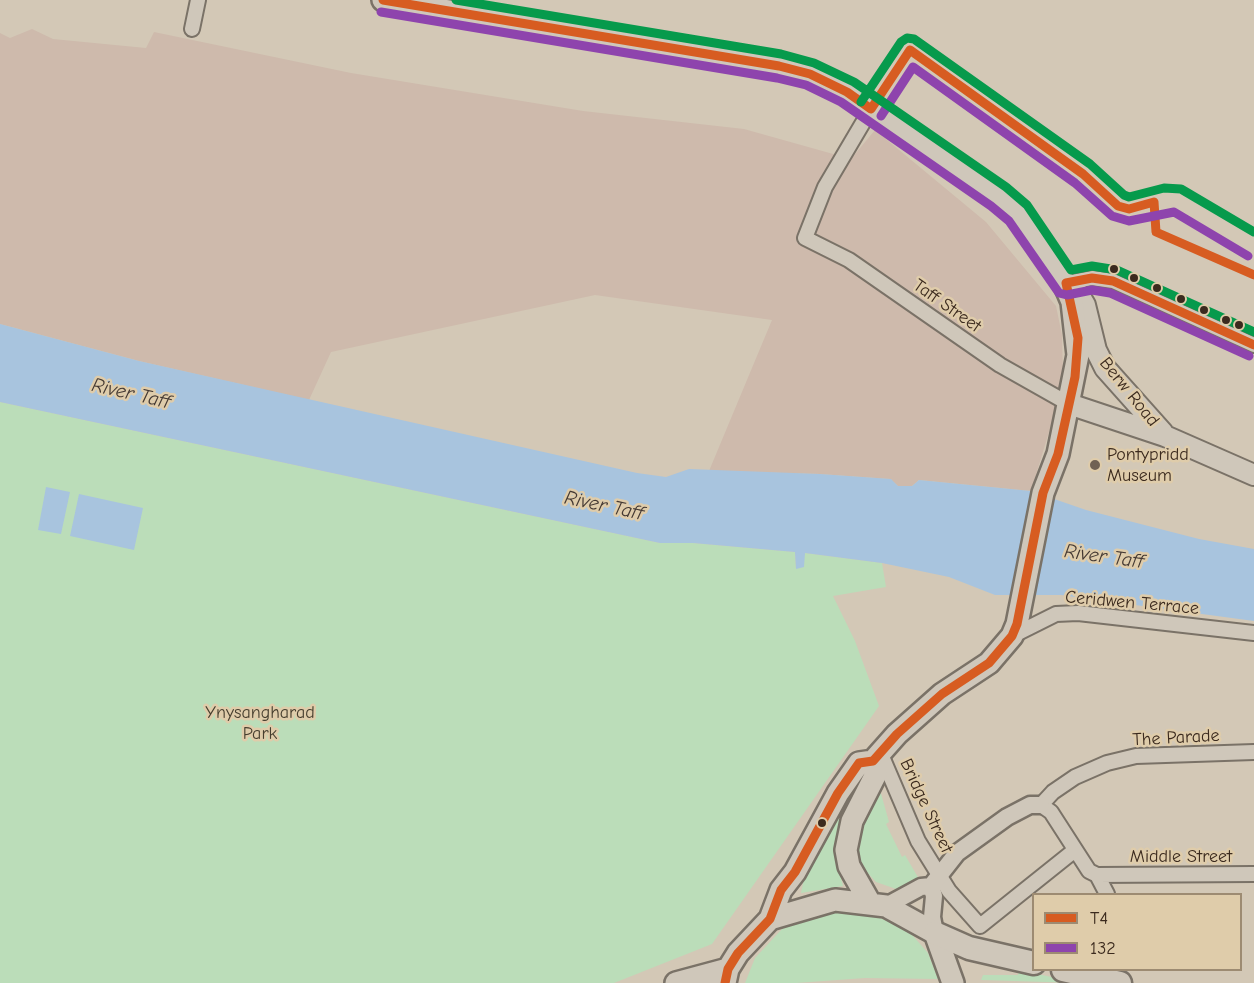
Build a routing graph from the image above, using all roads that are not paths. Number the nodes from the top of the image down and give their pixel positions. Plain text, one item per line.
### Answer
1 (198, 0) edge
2 (383, 0) edge
3 (192, 29) dead end
4 (871, 109) junction
5 (1066, 283) junction
6 (1254, 345) edge
7 (1069, 404) junction
8 (1165, 436) junction
9 (1254, 475) edge
10 (1014, 630) junction
11 (1254, 633) edge
12 (1254, 752) edge
13 (876, 756) junction
14 (1041, 805) junction
15 (1075, 850) junction
16 (1254, 874) edge
17 (1103, 875) junction
18 (935, 881) junction
19 (1107, 893) edge
20 (878, 905) junction
21 (770, 919) junction
22 (935, 933) junction
23 (1032, 963) edge
24 (1071, 971) edge
25 (726, 976) edge
26 (676, 983) edge
27 (952, 983) edge
28 (1120, 983) edge

1 - 3 street
2 - 4 main road
4 - 5 main road
4 - 7 street, Taff Street
5 - 6 street
5 - 7 main road
5 - 8 main road, Berw Road
7 - 8 main road, Berw Road
7 - 10 main road
8 - 9 main road, Berw Road
10 - 11 street, Ceridwen Terrace
10 - 13 main road
12 - 14 street, The Parade
13 - 18 street, Bridge Street
13 - 20 main road
13 - 21 main road
14 - 15 street
14 - 18 street
15 - 17 street
15 - 18 street, Bridge Street
16 - 17 street, Middle Street
17 - 19 street
18 - 20 street
18 - 22 street
20 - 21 main road
20 - 22 main road
21 - 25 main road
22 - 23 highway
22 - 27 main road
24 - 28 highway
25 - 26 main road

